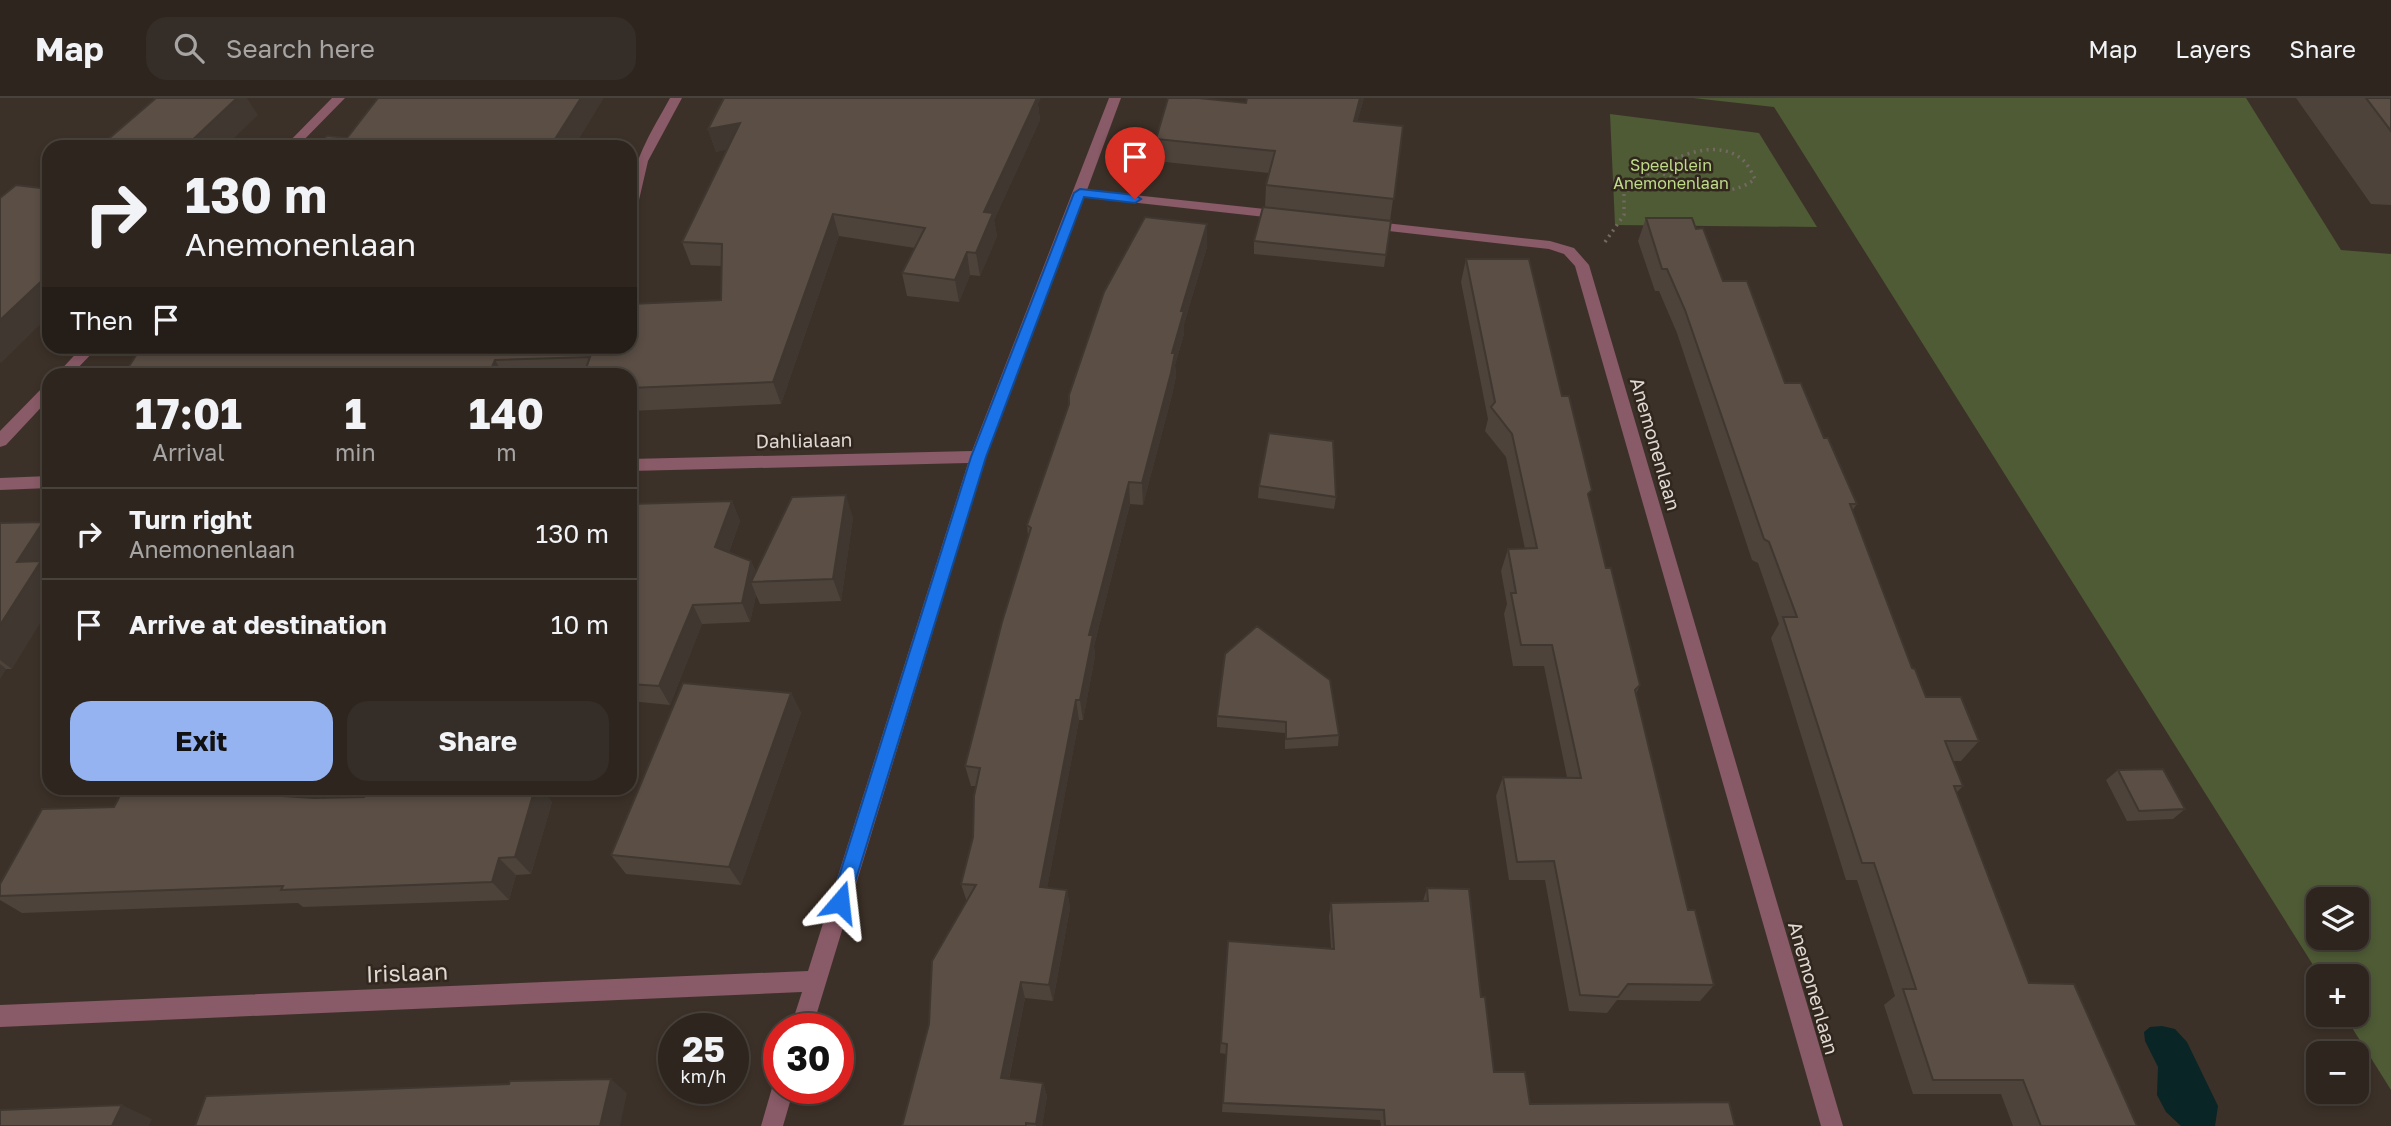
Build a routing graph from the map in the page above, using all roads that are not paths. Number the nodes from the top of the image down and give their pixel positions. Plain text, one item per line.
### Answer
1 (339, 98) edge
2 (676, 98) edge
3 (1115, 98) edge
4 (297, 140) edge
5 (637, 180) edge
6 (1080, 193) junction
7 (1301, 218) edge
8 (1356, 224) edge
9 (84, 354) edge
10 (70, 368) edge
11 (42, 397) edge
12 (0, 441) edge
13 (978, 457) junction
14 (637, 465) edge
15 (42, 482) edge
16 (0, 484) edge
17 (815, 981) junction
18 (806, 1013) edge
19 (0, 1016) edge
20 (778, 1104) edge
21 (772, 1126) edge
22 (1832, 1126) edge

1 - 4 street
2 - 5 street
3 - 6 street
6 - 7 street
6 - 13 street
8 - 22 street, Anemonenlaan
9 - 10 street
11 - 12 street
13 - 14 street, Dahlialaan
13 - 17 street
15 - 16 street
17 - 18 street
17 - 19 street, Irislaan
20 - 21 street

